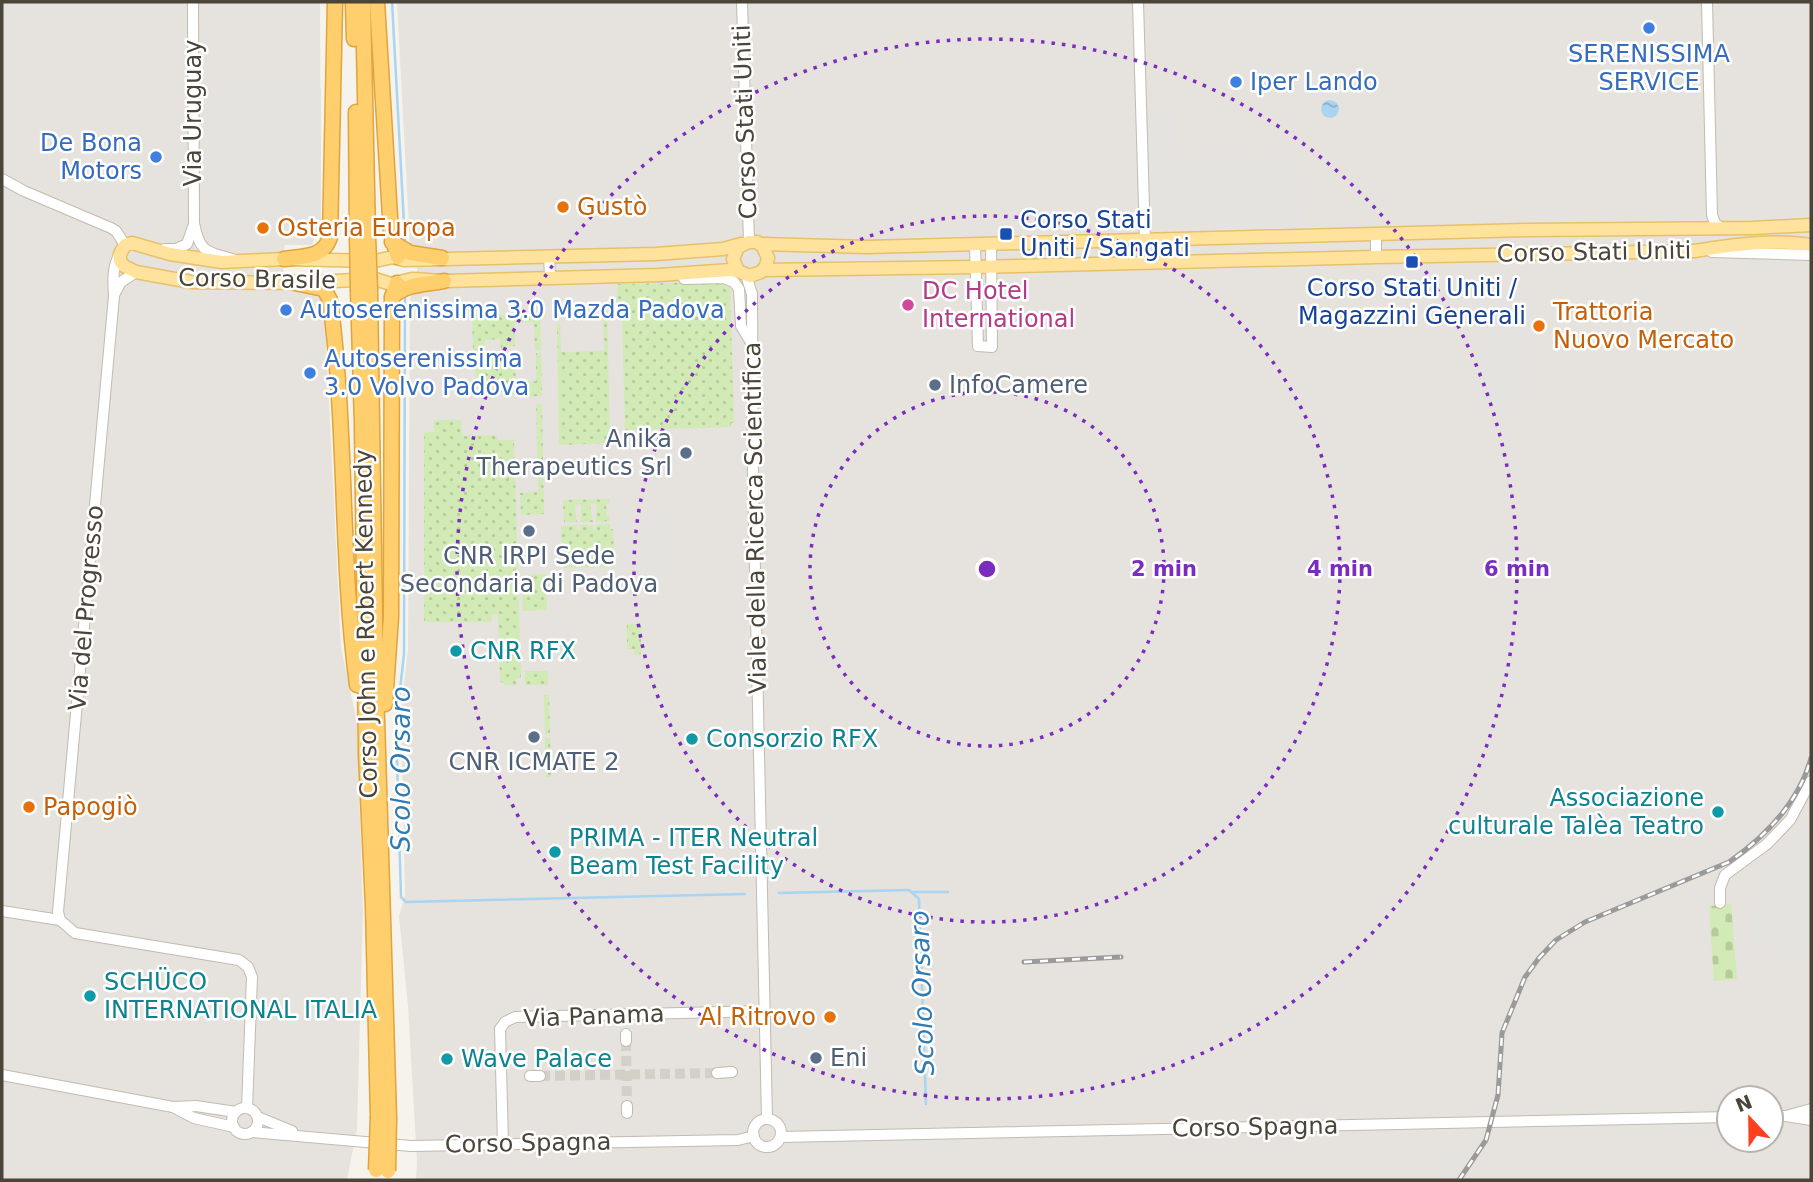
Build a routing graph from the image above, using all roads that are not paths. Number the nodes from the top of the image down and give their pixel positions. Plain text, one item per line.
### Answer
1 (193, 2) edge
2 (335, 2) edge
3 (352, 2) edge
4 (363, 2) edge
5 (377, 2) edge
6 (742, 2) edge
7 (1138, 2) edge
8 (1707, 2) edge
9 (2, 179) edge
10 (1712, 215) junction
11 (1811, 218) edge
12 (194, 223) junction
13 (1811, 225) edge
14 (1699, 228) junction
15 (1726, 228) junction
16 (1376, 234) junction
17 (363, 236) junction
18 (1145, 241) junction
19 (392, 242) junction
20 (750, 243) junction
21 (991, 244) junction
22 (122, 245) junction
23 (975, 245) junction
24 (1811, 245) edge
25 (160, 250) junction
26 (1694, 251) junction
27 (1811, 255) edge
28 (549, 256) junction
29 (1376, 257) junction
30 (397, 258) junction
31 (442, 258) junction
32 (284, 259) junction
33 (235, 260) junction
34 (375, 261) joint
35 (975, 267) junction
36 (992, 267) junction
37 (136, 272) junction
38 (751, 272) junction
39 (659, 275) junction
40 (550, 277) junction
41 (444, 281) joint
42 (295, 283) junction
43 (368, 287) junction
44 (397, 287) junction
45 (114, 296) junction
46 (753, 344) junction
47 (366, 754) junction
48 (1811, 781) edge
49 (379, 784) junction
50 (1720, 903) dead end
51 (2, 911) edge
52 (60, 920) junction
53 (765, 1011) junction
54 (732, 1072) dead end
55 (717, 1073) tunnel mouth
56 (2, 1075) edge
57 (173, 1107) junction
58 (247, 1108) junction
59 (1811, 1109) edge
60 (236, 1112) junction
61 (1786, 1116) joint
62 (257, 1117) junction
63 (383, 1117) junction
64 (1715, 1117) edge
65 (767, 1119) junction
66 (1811, 1120) edge
67 (233, 1127) junction
68 (252, 1132) junction
69 (302, 1135) junction
70 (754, 1136) junction
71 (781, 1137) junction
72 (503, 1144) junction
73 (382, 1175) edge

1 - 12 street, Via Uruguay
2 - 32 highway
3 - 17 highway
4 - 17 highway
5 - 19 highway
6 - 20 street, Corso Stati Uniti
7 - 18 street
8 - 10 street, Corso Stati Uniti
9 - 22 street
10 - 14 street, Corso Stati Uniti
10 - 15 street, Corso Stati Uniti
11 - 15 street
12 - 25 street
12 - 33 street, Via Uruguay
13 - 15 main road, Corso Stati Uniti
14 - 15 main road, Corso Stati Uniti
14 - 16 main road, Corso Stati Uniti
16 - 18 main road, Corso Stati Uniti
16 - 29 street
17 - 43 highway, Corso John e Robert Kennedy, bridge
18 - 21 main road, Corso Stati Uniti
19 - 30 highway
19 - 31 highway
20 - 23 main road, Corso Stati Uniti
20 - 28 main road, Corso Stati Uniti
20 - 38 main road
20 - 38 main road
21 - 23 main road, Corso Stati Uniti
21 - 36 street
22 - 25 main road, Corso Brasile
22 - 37 main road
22 - 45 street, Via del Progresso
23 - 35 street
24 - 26 main road, Corso Stati Uniti
25 - 33 main road, Corso Brasile
26 - 27 street
26 - 29 main road, Corso Stati Uniti
28 - 31 main road, Corso Stati Uniti
28 - 40 street
29 - 36 main road, Corso Stati Uniti
30 - 31 main road, Corso Stati Uniti
30 - 34 main road, Corso Stati Uniti
30 - 44 main road
32 - 33 main road, Corso Brasile
32 - 34 main road, Corso Brasile
35 - 36 main road, Corso Stati Uniti
35 - 36 street
35 - 38 main road, Corso Stati Uniti
37 - 42 main road, Corso Brasile
37 - 45 street
38 - 39 main road, Corso Stati Uniti
38 - 46 street, Viale della Ricerca Scientifica
39 - 40 main road, Corso Stati Uniti
39 - 46 street
40 - 41 main road, Corso Stati Uniti
41 - 44 highway
42 - 43 main road, Corso Brasile
42 - 47 highway
43 - 44 main road
43 - 47 highway, Corso John e Robert Kennedy
43 - 49 highway, Corso John e Robert Kennedy
44 - 49 highway
45 - 52 street, Via del Progresso
46 - 53 street, Viale della Ricerca Scientifica
47 - 63 highway, Corso John e Robert Kennedy
48 - 50 street
49 - 63 highway, Corso John e Robert Kennedy
51 - 52 street
52 - 58 street
53 - 65 street, Viale della Ricerca Scientifica
53 - 72 street, Via Panama
54 - 55 street
56 - 57 street, Corso Spagna
57 - 60 street, Corso Spagna
57 - 67 street, Corso Spagna
58 - 60 street, Corso Spagna
58 - 62 street, Corso Spagna
59 - 61 street
60 - 67 street
61 - 66 street
62 - 68 street
62 - 69 street, Corso Spagna
63 - 73 highway, Corso John e Robert Kennedy, bridge
64 - 71 street, Corso Spagna
65 - 70 street
65 - 71 street
67 - 68 street, Corso Spagna
68 - 69 street, Corso Spagna
69 - 72 street, Corso Spagna
70 - 71 street, Corso Spagna
70 - 72 street, Corso Spagna

